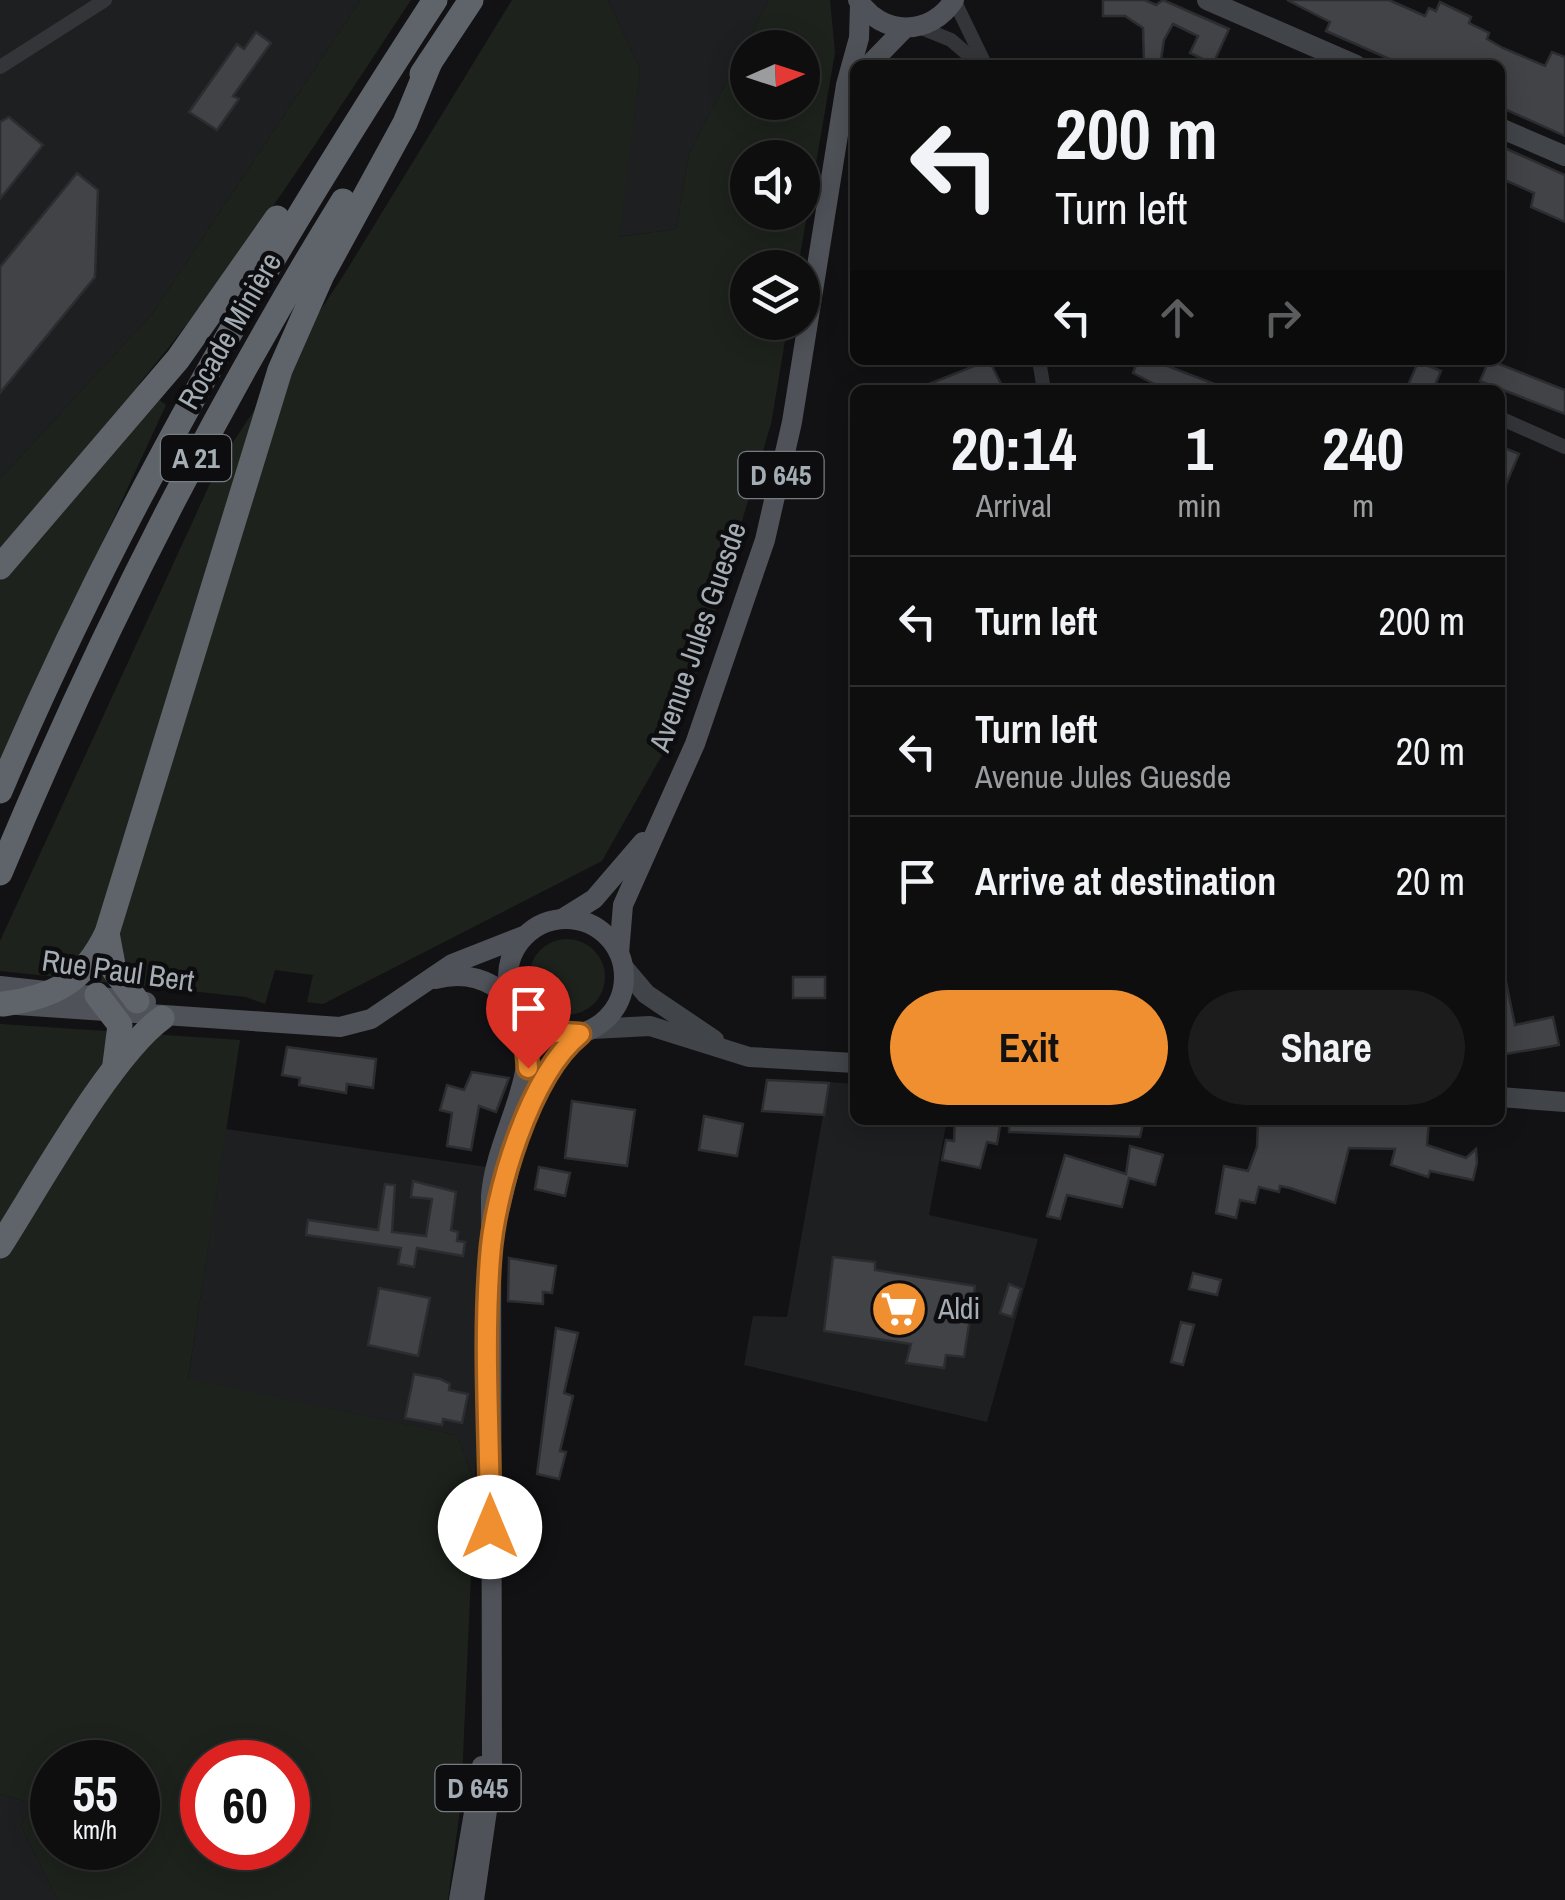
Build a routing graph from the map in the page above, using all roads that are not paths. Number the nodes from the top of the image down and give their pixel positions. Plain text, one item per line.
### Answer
1 (105, 0) edge
2 (435, 0) edge
3 (471, 0) edge
4 (954, 0) edge
5 (1207, 0) edge
6 (859, 2) edge
7 (912, 28) junction
8 (852, 60) edge
9 (875, 60) edge
10 (976, 60) edge
11 (980, 60) edge
12 (1345, 60) edge
13 (430, 62) junction
14 (850, 66) edge
15 (0, 67) edge
16 (850, 98) edge
17 (843, 114) junction
18 (1505, 130) edge
19 (343, 141) junction
20 (1565, 156) edge
21 (1505, 420) edge
22 (1565, 446) edge
23 (0, 567) edge
24 (0, 791) edge
25 (660, 821) junction
26 (0, 873) edge
27 (562, 919) junction
28 (108, 933) junction
29 (526, 935) junction
30 (622, 960) junction
31 (433, 980) junction
32 (59, 991) junction
33 (98, 995) joint
34 (1, 998) edge
35 (126, 1008) junction
36 (519, 1009) junction
37 (162, 1018) junction
38 (227, 1018) junction
39 (586, 1032) junction
40 (737, 1054) junction
41 (850, 1063) edge
42 (110, 1078) junction
43 (1505, 1097) edge
44 (1565, 1102) edge
45 (0, 1246) edge
46 (490, 1254) junction
47 (491, 1675) junction
48 (459, 1900) edge
49 (474, 1900) edge

1 - 15 street
2 - 19 highway, Rocade Minière / A 21
3 - 13 highway, Rocade Minière / A 21
4 - 7 main road
4 - 11 street
5 - 12 street
6 - 7 main road
6 - 8 main road, Avenue Jules Guesde / D 645
7 - 9 main road
7 - 10 street
13 - 26 highway, Rocade Minière / A 21
13 - 28 highway
14 - 17 main road, Avenue Jules Guesde / D 645
16 - 17 main road, Avenue Jules Guesde / D 645
17 - 25 main road, Avenue Jules Guesde / D 645
18 - 20 street
19 - 23 highway
19 - 24 highway, Rocade Minière / A 21
21 - 22 street
25 - 27 main road, Avenue Jules Guesde / D 645
25 - 30 main road, Avenue Jules Guesde / D 645
27 - 29 main road
27 - 30 main road
28 - 32 highway
28 - 35 highway
29 - 31 main road, Rue Paul Bert
29 - 36 main road
30 - 39 main road
30 - 40 street
31 - 36 main road
31 - 38 main road, Rue Paul Bert
32 - 33 main road, Rue Paul Bert
32 - 34 highway
33 - 35 highway
34 - 35 main road, Rue Paul Bert
35 - 37 main road, Rue Paul Bert
35 - 38 main road, Rue Paul Bert
35 - 42 highway
36 - 39 main road
36 - 46 main road, D 645
37 - 38 main road, Rue Paul Bert
37 - 42 highway
39 - 40 street
39 - 46 main road, D 645
40 - 41 street
42 - 45 highway
43 - 44 street
46 - 47 main road, D 645
47 - 48 main road, D 645
47 - 49 main road, D 645

